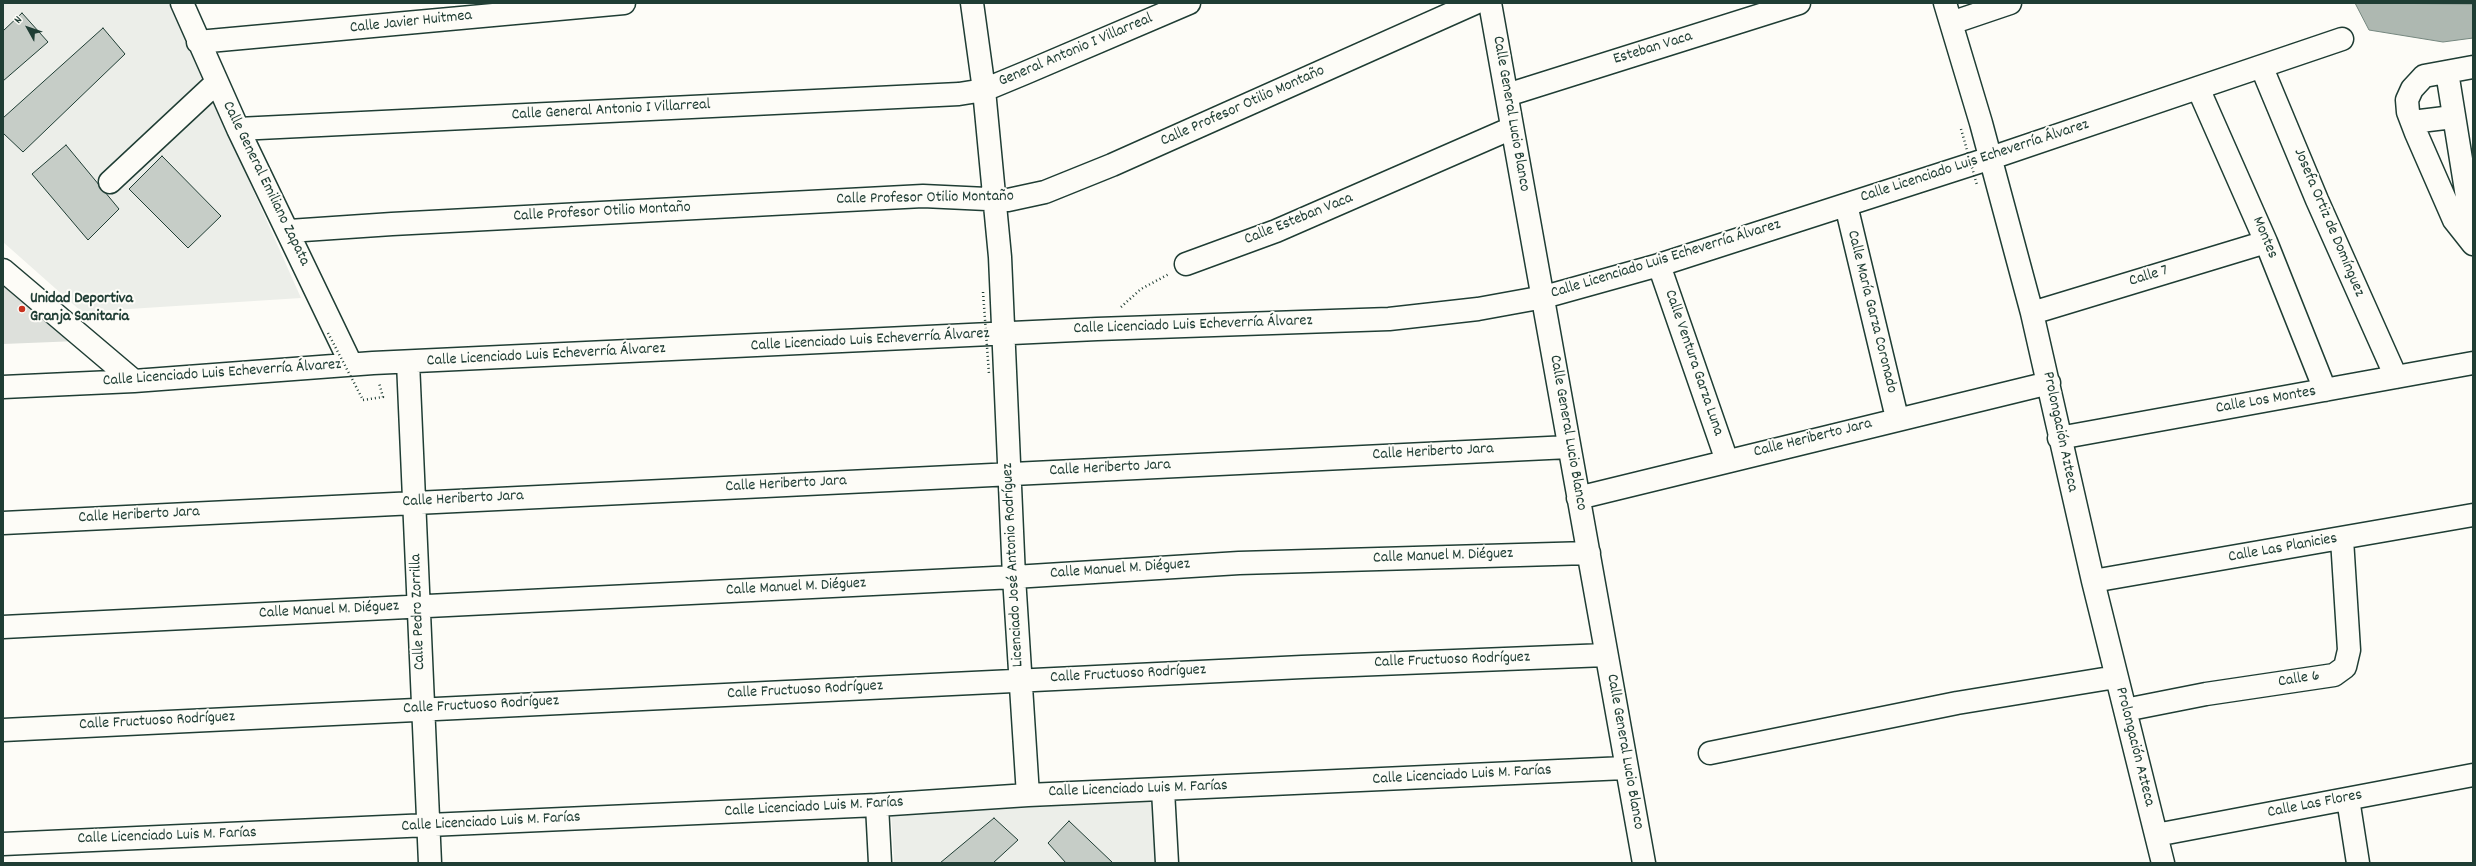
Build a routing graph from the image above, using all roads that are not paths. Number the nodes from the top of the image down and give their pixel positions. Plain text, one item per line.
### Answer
1 (182, 3) edge
2 (624, 3) edge
3 (972, 3) edge
4 (1190, 3) edge
5 (1475, 3) edge
6 (1490, 3) edge
7 (1799, 3) edge
8 (2010, 3) edge
9 (456, 10) edge
10 (1948, 13) edge
11 (2342, 39) dead end
12 (198, 42) junction
13 (2473, 67) edge
14 (2262, 68) junction
15 (2447, 72) junction
16 (216, 83) junction
17 (2198, 88) junction
18 (984, 90) junction
19 (1507, 95) junction
20 (2453, 117) junction
21 (2412, 122) junction
22 (1512, 128) junction
23 (238, 130) junction
24 (1991, 158) junction
25 (110, 182) dead end
26 (995, 200) junction
27 (1846, 205) junction
28 (289, 231) junction
29 (2473, 234) edge
30 (2266, 242) junction
31 (2473, 244) edge
32 (1186, 264) road end
33 (1659, 265) junction
34 (3, 270) edge
35 (1544, 296) junction
36 (2032, 313) junction
37 (1004, 335) junction
38 (408, 362) junction
39 (2473, 363) edge
40 (351, 364) junction
41 (2396, 377) junction
42 (134, 381) junction
43 (2049, 383) junction
44 (3, 387) edge
45 (2325, 390) junction
46 (1897, 418) junction
47 (2059, 438) junction
48 (1569, 447) junction
49 (1727, 461) junction
50 (1010, 474) junction
51 (1578, 498) junction
52 (415, 502) junction
53 (2473, 515) edge
54 (3, 523) edge
55 (2342, 539) junction
56 (1589, 553) junction
57 (1014, 577) junction
58 (2093, 581) junction
59 (418, 606) junction
60 (3, 627) edge
61 (1606, 655) junction
62 (2116, 677) junction
63 (1020, 681) junction
64 (422, 709) junction
65 (2124, 710) junction
66 (3, 730) edge
67 (1710, 753) dead end
68 (1626, 768) junction
69 (2473, 775) edge
70 (1163, 790) junction
71 (1028, 795) junction
72 (2348, 799) junction
73 (877, 805) junction
74 (428, 826) junction
75 (2156, 835) junction
76 (3, 844) edge
77 (430, 863) edge
78 (880, 863) edge
79 (1167, 863) edge
80 (1644, 863) edge
81 (2163, 863) edge
82 (2358, 863) edge

1 - 12 street, Calle General Emiliano Zapata
2 - 9 street, Calle Javier Huitmea
3 - 18 street, Licenciado José Antonio Rodríguez
4 - 18 street, General Antonio I Villarreal
5 - 26 street, Calle Profesor Otilio Montaño
6 - 19 street, Calle General Lucio Blanco
7 - 19 street, Esteban Vaca
8 - 10 street
9 - 12 street, Calle Javier Huitmea
10 - 24 street, Prolongación Azteca
11 - 14 street, Calle Licenciado Luis Echeverría Álvarez
12 - 16 street, Calle General Emiliano Zapata
13 - 15 street
14 - 17 street, Calle Licenciado Luis Echeverría Álvarez
14 - 41 street, Josefa Ortiz de Domínguez
15 - 20 street
15 - 21 street
16 - 23 street, Calle General Emiliano Zapata
16 - 25 street
17 - 24 street, Calle Licenciado Luis Echeverría Álvarez
17 - 30 street, Montes
18 - 23 street, Calle General Antonio I Villarreal
18 - 26 street, Licenciado José Antonio Rodríguez
19 - 22 street, Calle General Lucio Blanco
20 - 21 street
20 - 29 street
21 - 31 street
22 - 32 street, Calle Esteban Vaca
22 - 35 street, Calle General Lucio Blanco
23 - 28 street, Calle General Emiliano Zapata
24 - 27 street, Calle Licenciado Luis Echeverría Álvarez
24 - 36 street, Prolongación Azteca
26 - 28 street, Calle Profesor Otilio Montaño
26 - 37 street, Licenciado José Antonio Rodríguez
27 - 33 street, Calle Licenciado Luis Echeverría Álvarez
27 - 46 street, Calle María Garza Coronado
28 - 40 street, Calle General Emiliano Zapata
30 - 36 street, Calle 7
30 - 45 street, Montes
33 - 35 street, Calle Licenciado Luis Echeverría Álvarez
33 - 49 street, Calle Ventura Garza Luna
34 - 42 street
35 - 37 street, Calle Licenciado Luis Echeverría Álvarez
35 - 48 street, Calle General Lucio Blanco
36 - 43 street, Prolongación Azteca
37 - 38 street, Calle Licenciado Luis Echeverría Álvarez
37 - 50 street, Licenciado José Antonio Rodríguez
38 - 40 street, Calle Licenciado Luis Echeverría Álvarez
38 - 52 street, Calle Pedro Zorrilla
39 - 41 street, Calle Los Montes
40 - 42 street, Calle Licenciado Luis Echeverría Álvarez
41 - 45 street, Calle Los Montes
42 - 44 street, Calle Licenciado Luis Echeverría Álvarez
43 - 46 street, Calle Heriberto Jara
43 - 47 street, Prolongación Azteca
45 - 47 street, Calle Los Montes
46 - 49 street, Calle Heriberto Jara
47 - 58 street, Prolongación Azteca
48 - 50 street, Calle Heriberto Jara
48 - 51 street, Calle General Lucio Blanco
49 - 51 street, Calle Heriberto Jara
50 - 52 street, Calle Heriberto Jara
50 - 57 street, Licenciado José Antonio Rodríguez
51 - 56 street, Calle General Lucio Blanco
52 - 54 street, Calle Heriberto Jara
52 - 59 street, Calle Pedro Zorrilla
53 - 55 street, Calle Las Planicies
55 - 58 street, Calle Las Planicies
55 - 65 street, Calle 6
56 - 57 street, Calle Manuel M. Diéguez
56 - 61 street, Calle General Lucio Blanco
57 - 59 street, Calle Manuel M. Diéguez
57 - 63 street, Licenciado José Antonio Rodríguez
58 - 62 street, Prolongación Azteca
59 - 60 street, Calle Manuel M. Diéguez
59 - 64 street, Calle Pedro Zorrilla
61 - 63 street, Calle Fructuoso Rodríguez
61 - 68 street, Calle General Lucio Blanco
62 - 65 street, Prolongación Azteca
62 - 67 street
63 - 64 street, Calle Fructuoso Rodríguez
63 - 71 street, Licenciado José Antonio Rodríguez
64 - 66 street, Calle Fructuoso Rodríguez
64 - 74 street, Calle Pedro Zorrilla
65 - 75 street, Prolongación Azteca
68 - 70 street, Calle Licenciado Luis M. Farías
68 - 80 street, Calle General Lucio Blanco
69 - 72 street, Calle Las Flores
70 - 71 street, Calle Licenciado Luis M. Farías
70 - 79 street
71 - 73 street, Calle Licenciado Luis M. Farías
72 - 75 street, Calle Las Flores
72 - 82 street
73 - 74 street, Calle Licenciado Luis M. Farías
73 - 78 street
74 - 76 street, Calle Licenciado Luis M. Farías
74 - 77 street, Calle Pedro Zorrilla
75 - 81 street, Prolongación Azteca

